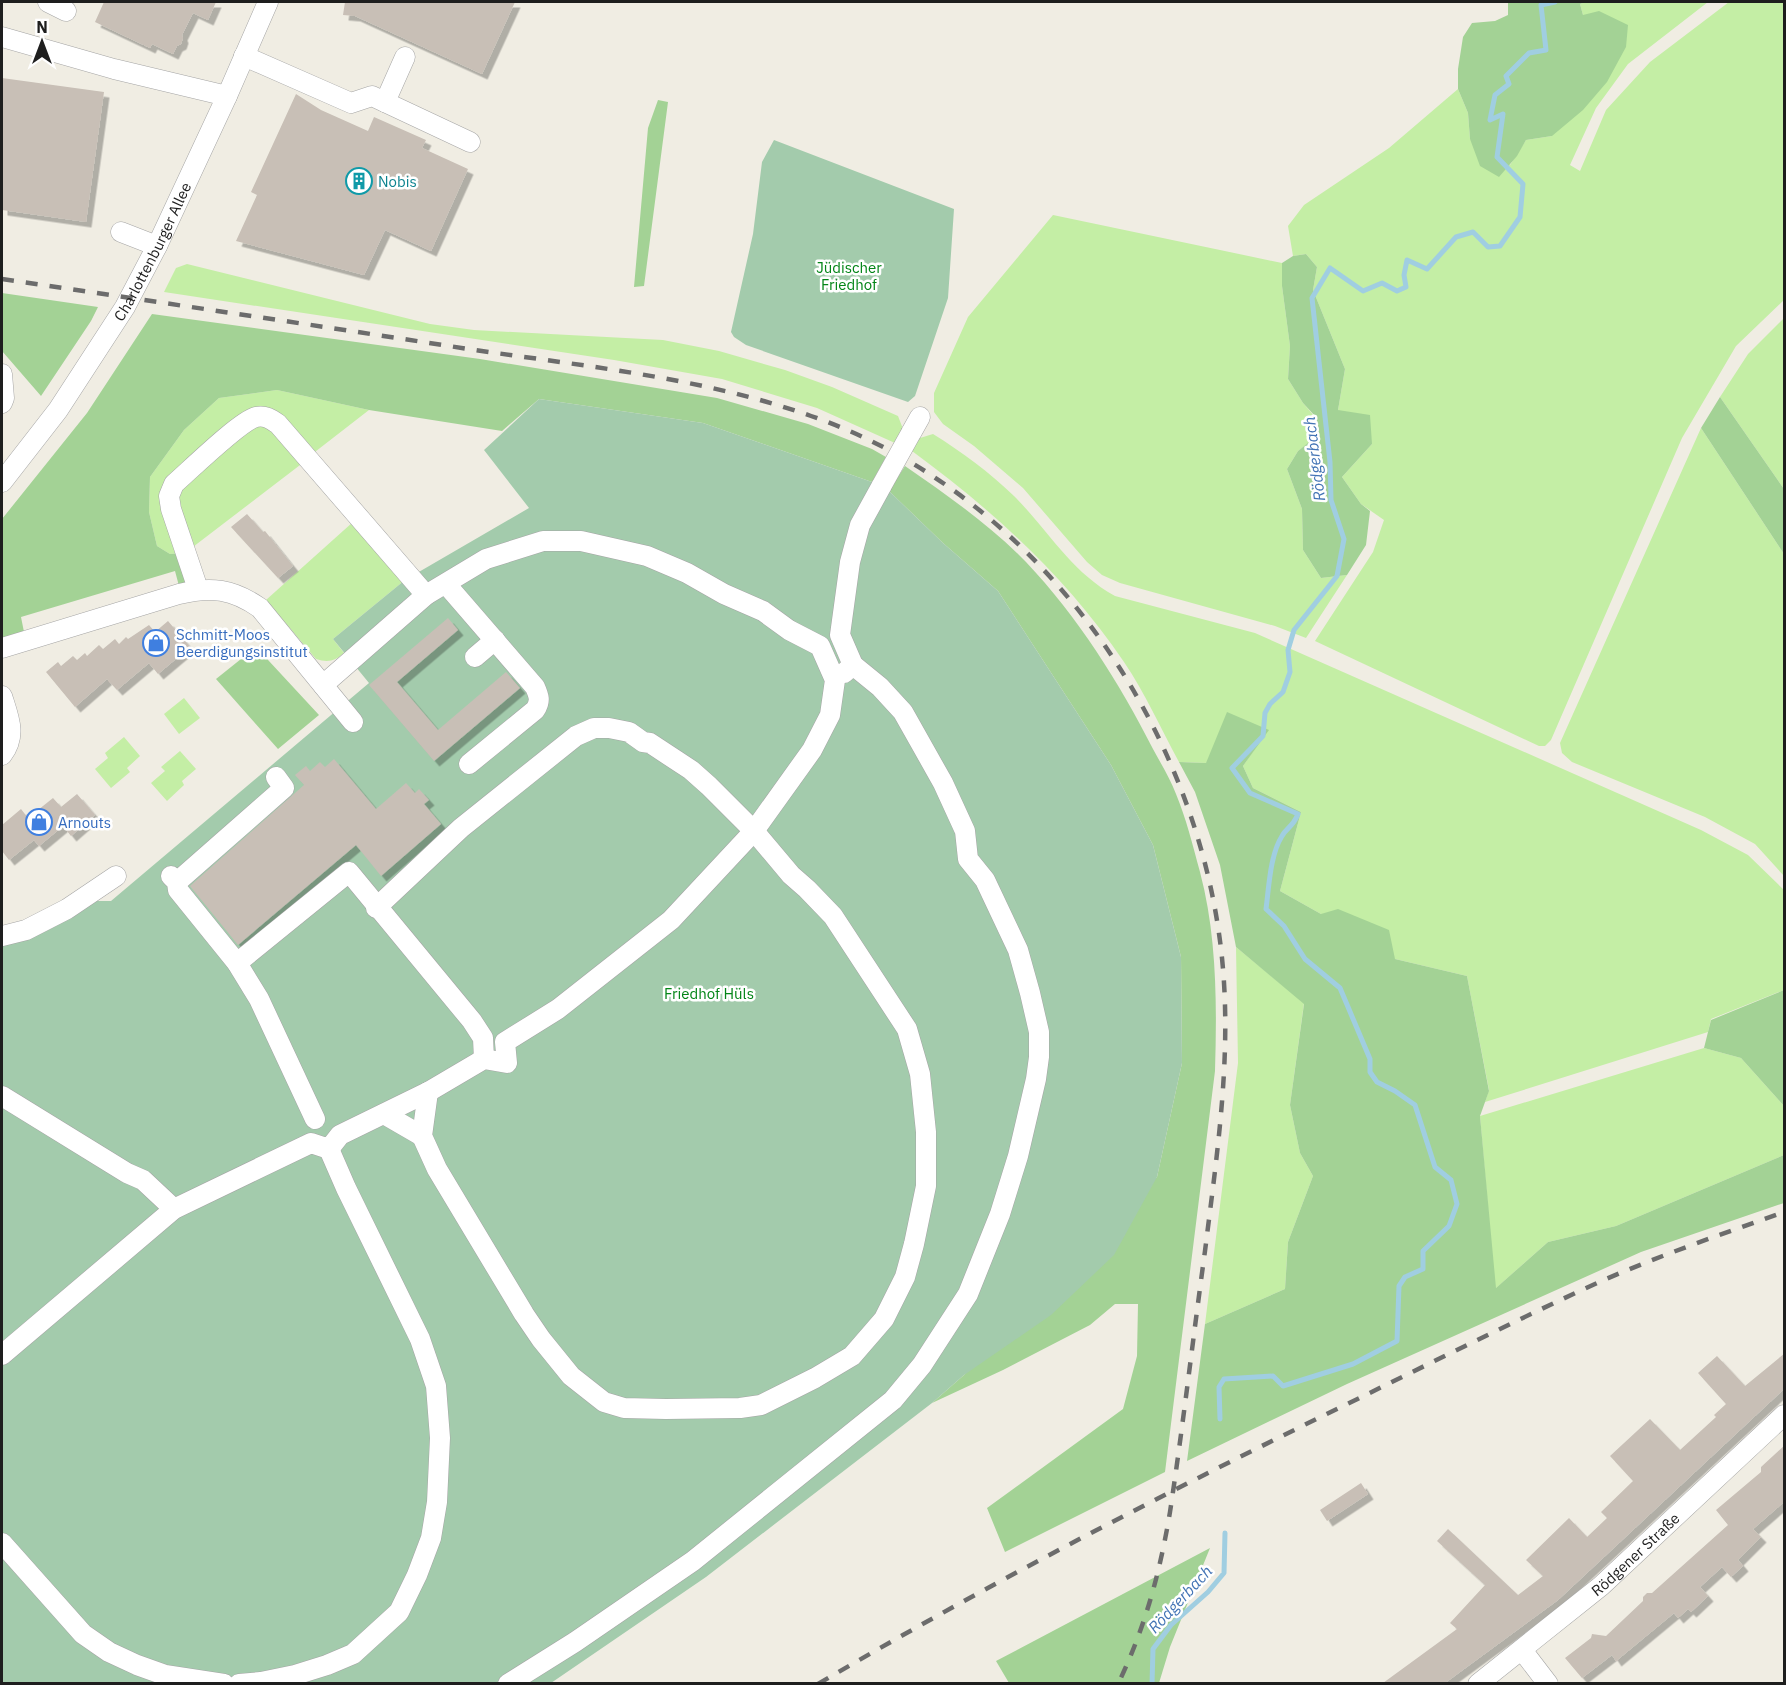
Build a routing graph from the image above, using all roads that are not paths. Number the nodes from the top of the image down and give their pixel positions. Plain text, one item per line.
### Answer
1 (268, 2) edge
2 (2, 37) edge
3 (244, 56) junction
4 (405, 57) dead end
5 (227, 96) junction
6 (385, 102) junction
7 (470, 142) dead end
8 (121, 232) dead end
9 (157, 246) junction
10 (2, 374) edge
11 (2, 403) edge
12 (915, 425) dead end
13 (2, 482) edge
14 (446, 584) junction
15 (198, 590) junction
16 (426, 595) junction
17 (840, 635) junction
18 (495, 640) junction
19 (820, 646) junction
20 (2, 648) edge
21 (475, 657) dead end
22 (853, 665) junction
23 (835, 680) junction
24 (323, 685) junction
25 (2, 696) edge
26 (353, 722) dead end
27 (2, 755) edge
28 (469, 764) dead end
29 (276, 777) dead end
30 (754, 831) junction
31 (116, 876) dead end
32 (376, 908) junction
33 (2, 936) edge
34 (237, 963) junction
35 (483, 1038) junction
36 (505, 1042) junction
37 (484, 1059) junction
38 (428, 1092) junction
39 (2, 1096) edge
40 (384, 1114) junction
41 (315, 1119) junction
42 (422, 1136) junction
43 (327, 1142) junction
44 (174, 1209) junction
45 (2, 1355) edge
46 (1785, 1415) edge
47 (2, 1543) edge
48 (1522, 1650) junction
49 (224, 1683) edge
50 (239, 1683) edge
51 (508, 1683) edge
52 (1478, 1683) edge
53 (1548, 1683) edge

1 - 3 street, Charlottenburger Allee
2 - 5 street
3 - 5 street, Charlottenburger Allee
3 - 6 street
4 - 6 street
5 - 9 street, Charlottenburger Allee
6 - 7 street
8 - 9 street
9 - 13 street, Charlottenburger Allee
10 - 11 street
12 - 17 street, bridge
14 - 16 street
14 - 18 street
14 - 19 street
15 - 16 street
15 - 20 street
15 - 24 street
16 - 24 street
17 - 19 street
17 - 22 street
18 - 21 street
18 - 28 street
19 - 23 street
22 - 23 street
22 - 51 street
23 - 30 street
24 - 26 street
25 - 27 street
29 - 34 street
30 - 32 street
30 - 36 street
30 - 42 street
31 - 33 street
32 - 34 street
32 - 35 street
34 - 41 street
35 - 36 street
35 - 37 street
36 - 37 street
37 - 38 street
38 - 40 street
38 - 42 street
39 - 44 street
40 - 42 street
40 - 43 street
41 - 43 street
41 - 43 street
43 - 44 street
43 - 50 street
44 - 45 street
46 - 48 street, Rödgener Straße
47 - 49 street
48 - 52 street, Rödgener Straße
48 - 53 street

